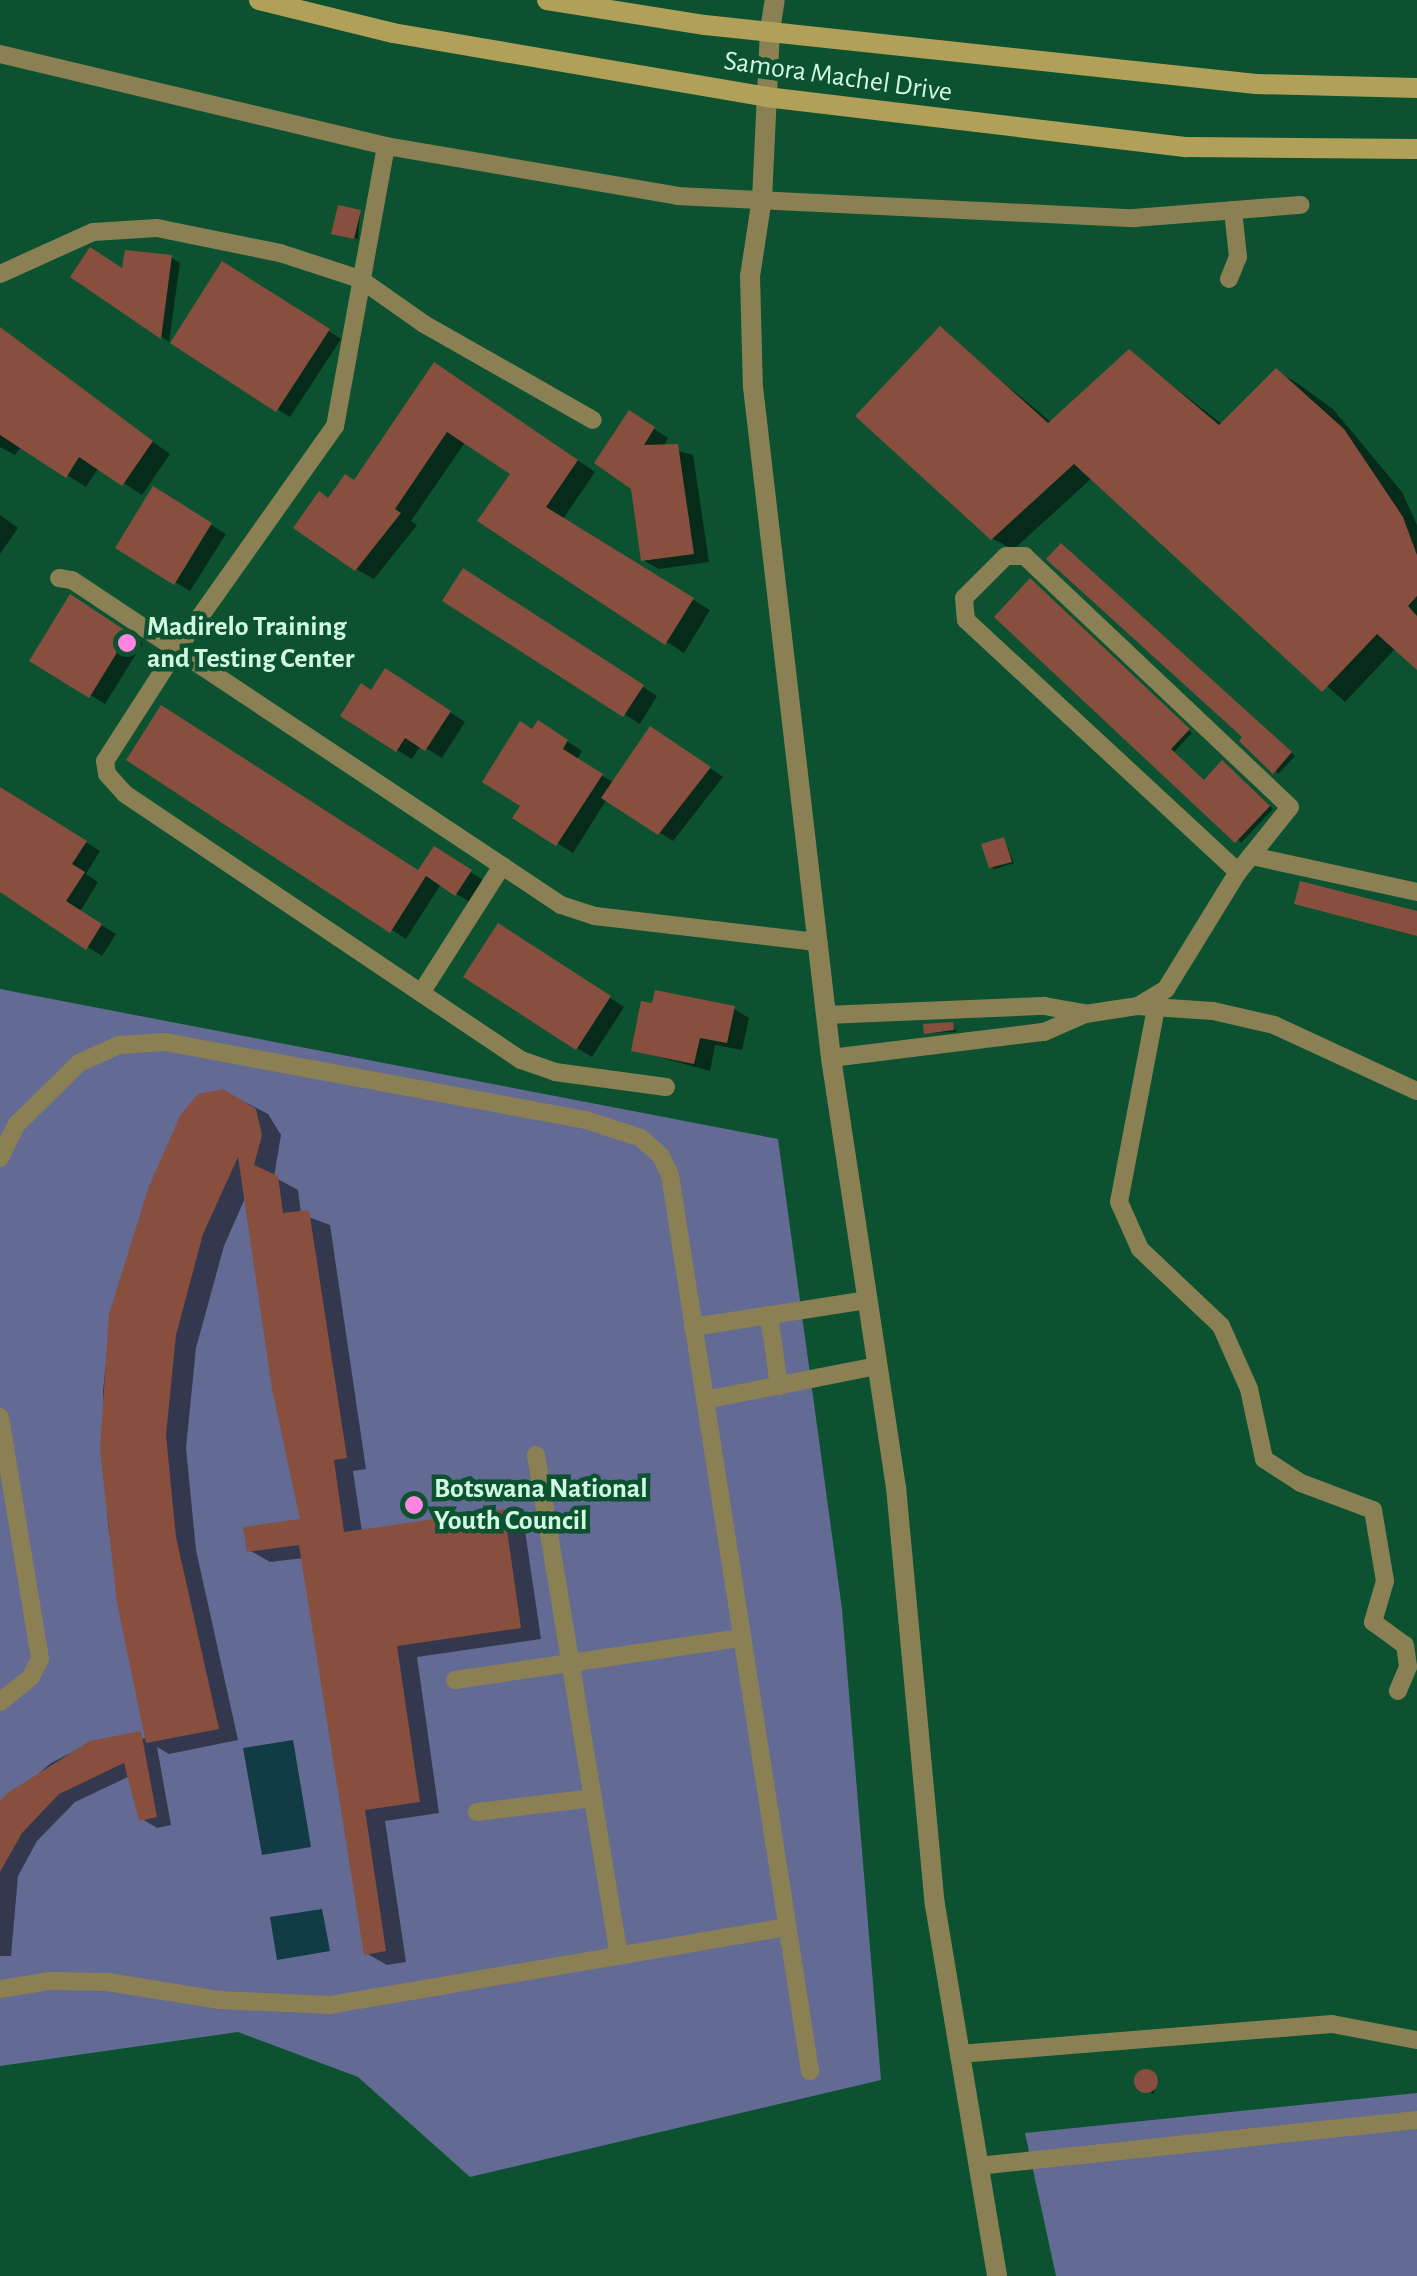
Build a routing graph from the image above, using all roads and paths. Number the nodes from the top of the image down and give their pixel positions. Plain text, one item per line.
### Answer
1 (259, 0) edge
2 (547, 0) edge
3 (775, 0) edge
4 (770, 30) junction
5 (0, 54) edge
6 (1417, 88) edge
7 (766, 98) junction
8 (386, 146) junction
9 (1417, 150) edge
10 (762, 198) junction
11 (1300, 205) dead end
12 (1233, 210) junction
13 (0, 274) edge
14 (360, 279) junction
15 (1228, 279) dead end
16 (592, 420) dead end
17 (59, 578) dead end
18 (177, 649) junction
19 (1252, 856) junction
20 (502, 866) junction
21 (1238, 872) junction
22 (1417, 892) edge
23 (818, 942) junction
24 (421, 993) junction
25 (1147, 1007) junction
26 (1085, 1014) junction
27 (826, 1015) junction
28 (831, 1058) junction
29 (666, 1087) dead end
30 (1417, 1091) edge
31 (0, 1158) edge
32 (868, 1300) junction
33 (769, 1315) junction
34 (693, 1327) junction
35 (877, 1366) junction
36 (779, 1386) junction
37 (705, 1400) junction
38 (0, 1417) edge
39 (536, 1455) dead end
40 (741, 1638) junction
41 (571, 1664) junction
42 (455, 1680) dead end
43 (1398, 1691) dead end
44 (0, 1702) edge
45 (593, 1798) junction
46 (478, 1812) dead end
47 (787, 1927) junction
48 (619, 1956) junction
49 (0, 1989) edge
50 (1417, 2040) edge
51 (960, 2054) junction
52 (810, 2071) dead end
53 (1417, 2120) edge
54 (978, 2166) junction
55 (996, 2276) edge

1 - 7 main road, Samora Machel Drive
2 - 4 main road, Samora Machel Drive
3 - 4 street
4 - 6 main road, Samora Machel Drive
4 - 7 street
5 - 8 lane
7 - 9 main road, Samora Machel Drive
7 - 10 street
8 - 10 lane
8 - 14 lane
10 - 12 lane
10 - 23 street
11 - 12 lane
12 - 15 lane
13 - 14 lane
14 - 16 lane
14 - 18 lane
17 - 18 lane
18 - 20 lane
18 - 24 lane
19 - 21 lane
19 - 21 lane
19 - 22 lane
20 - 23 lane
20 - 24 lane
21 - 25 lane
23 - 27 street
24 - 29 lane
25 - 26 lane
25 - 30 lane
25 - 43 lane
26 - 27 lane
26 - 28 lane
27 - 28 street
28 - 32 street
31 - 34 lane
32 - 33 lane
32 - 35 street
33 - 34 lane
33 - 36 lane
34 - 37 lane
35 - 36 lane
35 - 51 street
36 - 37 lane
37 - 40 lane
38 - 44 lane
39 - 41 lane
40 - 41 lane
40 - 47 lane
41 - 42 lane
41 - 45 lane
45 - 46 lane
45 - 48 lane
47 - 48 lane
47 - 52 lane
48 - 49 lane
50 - 51 lane
51 - 54 street
53 - 54 lane
54 - 55 street

